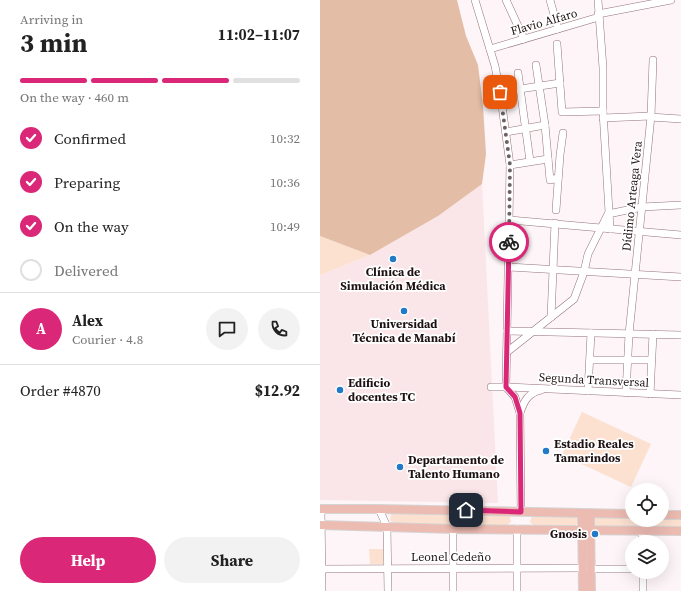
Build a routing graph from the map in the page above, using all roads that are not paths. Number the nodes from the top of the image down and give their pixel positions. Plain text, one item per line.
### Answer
1 (475, 0) edge
2 (506, 0) edge
3 (550, 0) edge
4 (598, 0) edge
5 (671, 0) edge
6 (598, 16) junction
7 (558, 29) junction
8 (524, 39) junction
9 (557, 44) dead end
10 (490, 49) junction
11 (653, 60) dead end
12 (536, 65) dead end
13 (518, 73) dead end
14 (560, 83) junction
15 (539, 86) junction
16 (520, 89) junction
17 (500, 92) junction
18 (603, 115) junction
19 (650, 116) junction
20 (681, 119) edge
21 (545, 125) junction
22 (526, 129) junction
23 (506, 132) junction
24 (563, 133) dead end
25 (548, 159) junction
26 (530, 162) junction
27 (510, 165) junction
28 (558, 178) junction
29 (681, 205) edge
30 (642, 207) junction
31 (556, 210) dead end
32 (608, 214) junction
33 (510, 220) junction
34 (555, 223) junction
35 (606, 228) junction
36 (639, 232) junction
37 (681, 235) edge
38 (509, 267) junction
39 (553, 270) junction
40 (584, 272) junction
41 (635, 275) junction
42 (681, 277) edge
43 (551, 317) junction
44 (507, 331) junction
45 (531, 332) junction
46 (591, 333) junction
47 (629, 334) junction
48 (653, 334) junction
49 (681, 335) edge
50 (507, 352) junction
51 (590, 360) junction
52 (627, 360) junction
53 (651, 360) junction
54 (491, 387) dead end
55 (506, 387) junction
56 (545, 389) junction
57 (588, 391) junction
58 (626, 393) junction
59 (650, 394) junction
60 (681, 395) edge
61 (520, 413) junction
62 (320, 509) edge
63 (379, 509) junction
64 (466, 510) junction
65 (521, 512) junction
66 (586, 513) junction
67 (625, 514) edge
68 (669, 515) edge
69 (681, 515) edge
70 (320, 525) edge
71 (386, 527) junction
72 (466, 528) junction
73 (453, 529) junction
74 (516, 529) junction
75 (642, 530) junction
76 (681, 531) edge
77 (586, 532) junction
78 (642, 535) edge
79 (453, 568) junction
80 (517, 568) junction
81 (321, 569) edge
82 (387, 569) junction
83 (587, 569) junction
84 (625, 569) edge
85 (643, 579) edge
86 (322, 591) edge
87 (388, 591) edge
88 (453, 591) edge
89 (517, 591) edge
90 (583, 591) edge
91 (591, 591) edge
92 (643, 591) edge

1 - 10 street
2 - 8 street
3 - 7 street
4 - 6 street
5 - 6 street, Flavio Alfaro
6 - 7 street, Flavio Alfaro
6 - 18 street
7 - 8 street, Flavio Alfaro
8 - 10 street, Flavio Alfaro
9 - 14 street
10 - 17 street
11 - 19 street, Dídimo Arteaga Vera
12 - 15 street
13 - 16 street
14 - 15 street
14 - 18 street
15 - 16 street
15 - 21 street
16 - 17 street
16 - 22 street
17 - 23 street
18 - 19 street
18 - 32 street
19 - 20 street
19 - 30 street, Dídimo Arteaga Vera
21 - 22 street
21 - 25 street
22 - 23 street
22 - 26 street
23 - 27 street
24 - 28 street
25 - 26 street
25 - 28 street
26 - 27 street
27 - 33 street
28 - 31 street
29 - 30 street
30 - 32 street
30 - 36 street, Dídimo Arteaga Vera
32 - 35 street
33 - 34 street
33 - 38 street
34 - 35 street
34 - 39 street
35 - 36 street
35 - 40 street
36 - 37 street
36 - 41 street, Dídimo Arteaga Vera
38 - 39 street
38 - 44 street
39 - 40 street
39 - 43 street
40 - 41 street
40 - 43 street
41 - 42 street
41 - 47 street, Dídimo Arteaga Vera
43 - 45 street
44 - 45 street
44 - 50 street
45 - 46 street
45 - 50 street
46 - 47 street
46 - 51 street
47 - 48 street
47 - 52 street, Dídimo Arteaga Vera
48 - 49 street
48 - 53 street
50 - 55 street
51 - 52 street
51 - 57 street
52 - 53 street
52 - 58 street, Dídimo Arteaga Vera
53 - 59 street
54 - 55 street, Segunda Transversal
55 - 56 street, Segunda Transversal
55 - 61 street
56 - 57 street, Segunda Transversal
56 - 61 street
57 - 58 street, Segunda Transversal
58 - 59 street, Segunda Transversal
59 - 60 street, Segunda Transversal
61 - 65 street
62 - 63 main road
62 - 70 street
63 - 64 main road
63 - 71 street
64 - 65 main road
64 - 72 main road
65 - 66 main road
66 - 67 main road
66 - 77 main road
68 - 69 main road
70 - 71 main road
70 - 81 street
71 - 73 main road
71 - 82 street
72 - 73 main road
72 - 74 main road
73 - 79 street
74 - 77 main road
74 - 80 street
75 - 76 main road
75 - 77 main road
75 - 78 street
77 - 83 main road
79 - 80 street, Leonel Cedeño
79 - 82 street, Leonel Cedeño
79 - 88 street
80 - 83 street, Leonel Cedeño
80 - 89 street
81 - 82 street, Leonel Cedeño
81 - 86 street
82 - 87 street
83 - 84 street, Leonel Cedeño
83 - 90 main road
83 - 91 main road
85 - 92 street

